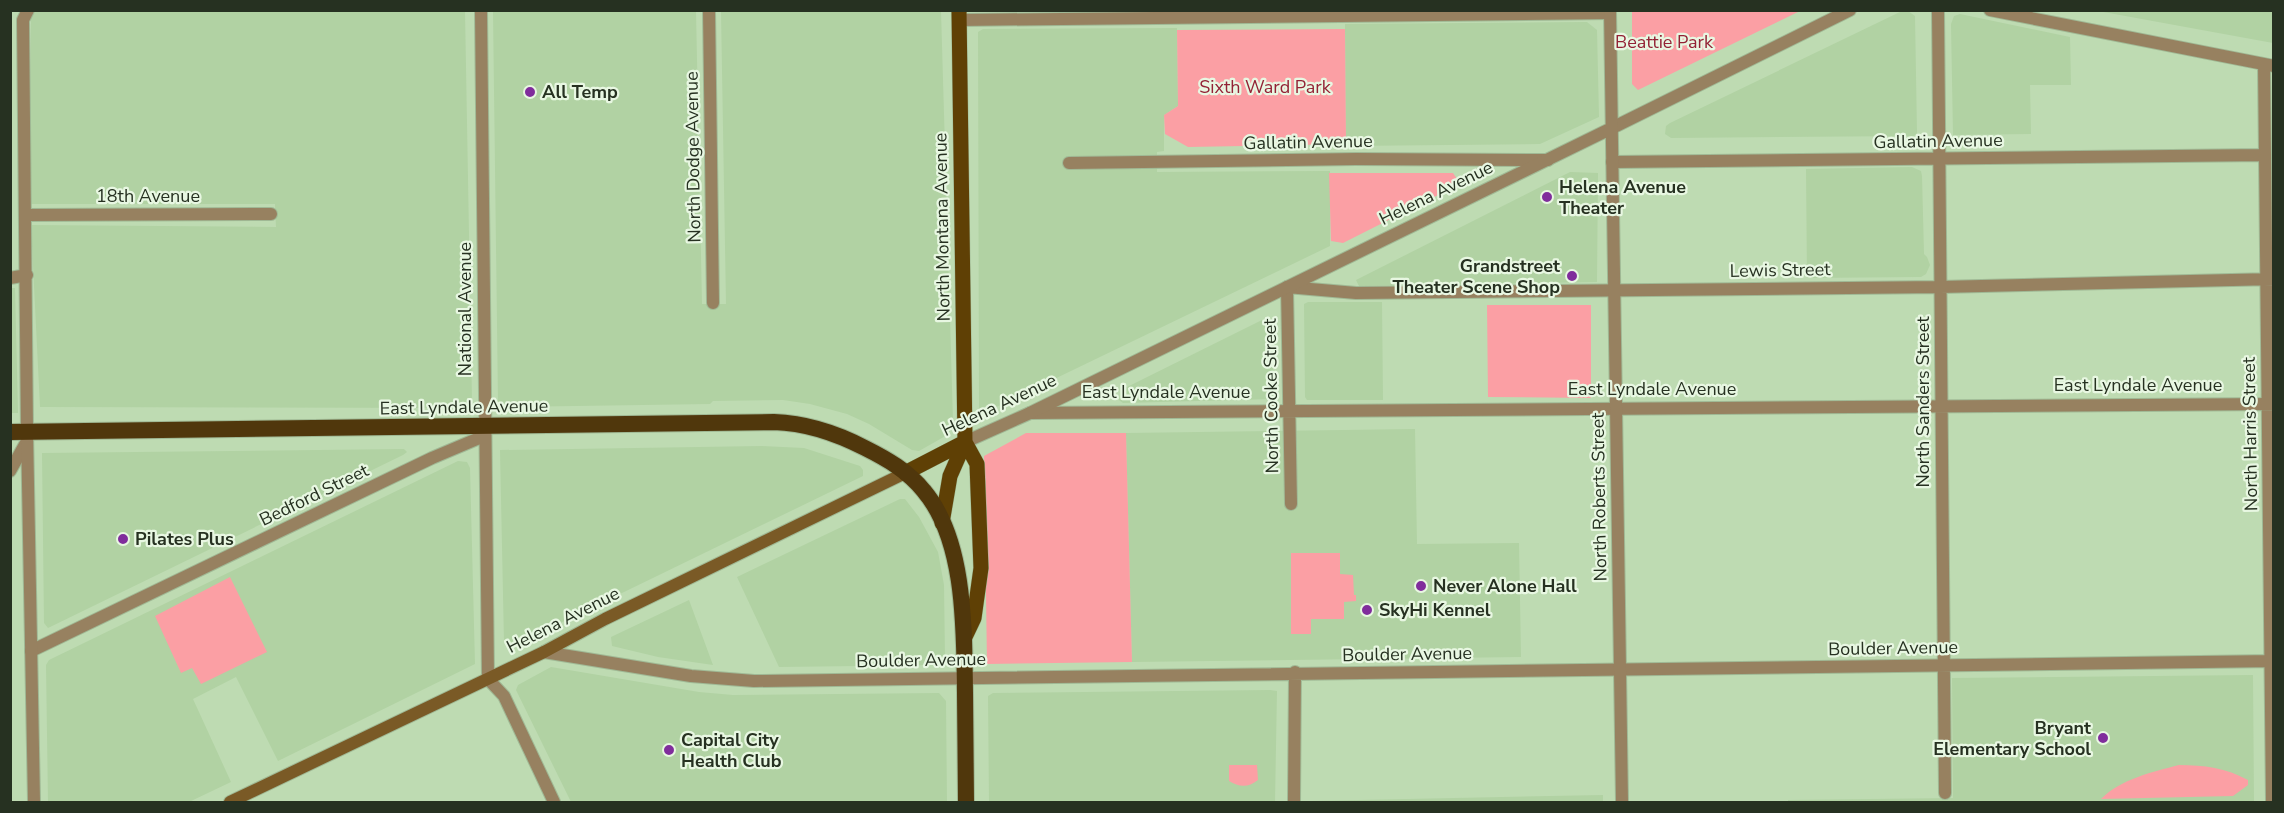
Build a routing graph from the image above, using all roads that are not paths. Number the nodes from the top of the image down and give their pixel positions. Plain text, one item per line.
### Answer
1 (27, 10) edge
2 (481, 10) edge
3 (709, 10) edge
4 (1850, 10) edge
5 (1938, 10) edge
6 (1989, 10) edge
7 (1610, 12) edge
8 (959, 15) edge
9 (2269, 65) edge
10 (1612, 128) junction
11 (2265, 155) junction
12 (1940, 159) junction
13 (1548, 160) junction
14 (1612, 162) junction
15 (1069, 163) dead end
16 (271, 214) dead end
17 (26, 215) junction
18 (27, 275) junction
19 (10, 278) edge
20 (2270, 279) edge
21 (1940, 286) junction
22 (1287, 287) junction
23 (1614, 290) junction
24 (712, 303) dead end
25 (2271, 404) edge
26 (1941, 406) junction
27 (1616, 409) junction
28 (1290, 411) junction
29 (1030, 413) junction
30 (484, 432) junction
31 (22, 435) edge
32 (965, 442) junction
33 (10, 471) edge
34 (905, 473) junction
35 (1291, 504) dead end
36 (942, 524) junction
37 (964, 639) junction
38 (31, 651) junction
39 (544, 652) junction
40 (2273, 661) edge
41 (1945, 666) junction
42 (1619, 670) junction
43 (1295, 672) junction
44 (965, 677) junction
45 (488, 679) junction
46 (1946, 793) dead end
47 (34, 802) edge
48 (230, 802) edge
49 (554, 802) edge
50 (966, 802) edge
51 (1294, 802) edge
52 (1622, 802) edge
53 (2272, 802) edge

1 - 17 street
2 - 30 street, National Avenue
3 - 24 street, North Dodge Avenue
4 - 10 street, Helena Avenue
5 - 12 street, North Sanders Street
6 - 9 street
7 - 8 street
7 - 10 street, North Roberts Street
8 - 32 main road, North Montana Avenue
9 - 11 street, North Harris Street
10 - 13 street, Helena Avenue
10 - 14 street, North Roberts Street
11 - 12 street, Gallatin Avenue
11 - 20 street, North Harris Street
12 - 14 street, Gallatin Avenue
12 - 21 street, North Sanders Street
13 - 15 street, Gallatin Avenue
13 - 22 street, Helena Avenue
14 - 23 street, North Roberts Street
16 - 17 street, 18th Avenue
17 - 18 street
18 - 19 street
18 - 31 street
20 - 21 street, Lewis Street
20 - 25 street, North Harris Street
21 - 23 street, Lewis Street
21 - 26 street, North Sanders Street
22 - 23 street, Lewis Street
22 - 28 street, North Cooke Street
22 - 29 street, Helena Avenue
23 - 27 street, North Roberts Street
25 - 26 street, East Lyndale Avenue
25 - 40 street, North Harris Street
26 - 27 street, East Lyndale Avenue
26 - 41 street, North Sanders Street
27 - 28 street, East Lyndale Avenue
27 - 42 street, North Roberts Street
28 - 29 street, East Lyndale Avenue
28 - 35 street, North Cooke Street
29 - 32 street, Helena Avenue
30 - 31 highway, East Lyndale Avenue
30 - 34 highway, East Lyndale Avenue
30 - 38 street, Bedford Street
30 - 45 street, National Avenue
31 - 33 street
31 - 38 street
32 - 34 main road, Helena Avenue
32 - 36 main road, North Montana Avenue
32 - 37 main road, North Montana Avenue
34 - 36 highway, North Montana Avenue
34 - 39 main road, Helena Avenue
36 - 37 highway, North Montana Avenue
37 - 44 highway, North Montana Avenue
38 - 47 street
39 - 44 street, Boulder Avenue
39 - 45 main road, Helena Avenue
40 - 41 street, Boulder Avenue
40 - 53 street, North Harris Street
41 - 42 street, Boulder Avenue
41 - 46 street, North Sanders Street
42 - 43 street, Boulder Avenue
42 - 52 street, North Roberts Street
43 - 44 street, Boulder Avenue
43 - 51 street
44 - 50 highway, North Montana Avenue
45 - 48 main road, Helena Avenue
45 - 49 street

